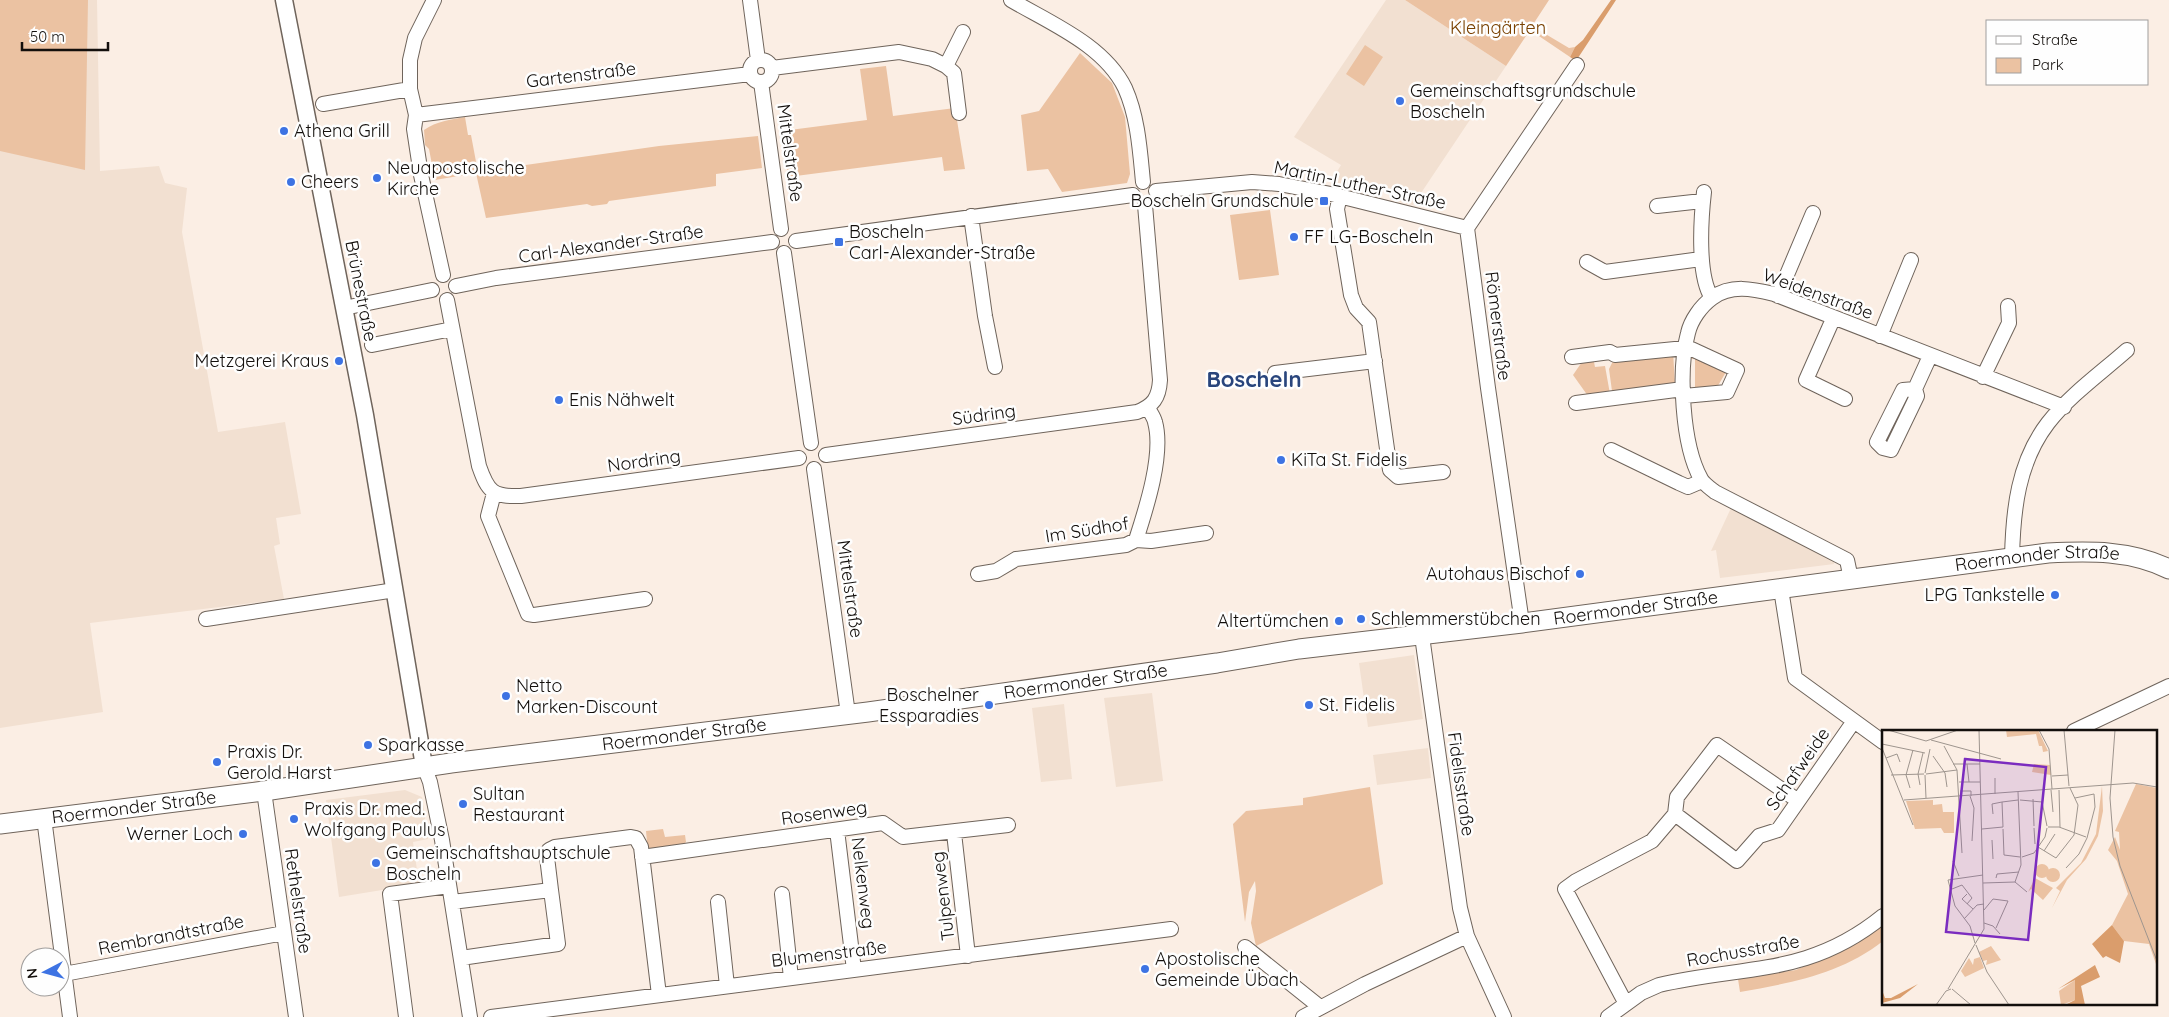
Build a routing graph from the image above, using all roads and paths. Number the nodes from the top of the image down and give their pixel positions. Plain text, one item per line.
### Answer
1 (284, 0) edge
2 (434, 0) edge
3 (750, 0) edge
4 (1011, 0) edge
5 (963, 32) dead end
6 (758, 60) junction
7 (1576, 65) dead end
8 (946, 66) junction
9 (772, 68) junction
10 (756, 78) junction
11 (410, 88) junction
12 (323, 104) dead end
13 (959, 113) dead end
14 (416, 115) junction
15 (1144, 182) junction
16 (1156, 191) junction
17 (1133, 195) junction
18 (1340, 196) junction
19 (1145, 205) junction
20 (1657, 206) dead end
21 (1812, 213) dead end
22 (971, 216) junction
23 (1467, 228) junction
24 (781, 229) junction
25 (796, 241) junction
26 (772, 242) junction
27 (784, 253) junction
28 (1701, 259) junction
29 (1911, 260) dead end
30 (1587, 262) dead end
31 (443, 275) junction
32 (456, 286) junction
33 (432, 290) junction
34 (1778, 296) junction
35 (1712, 298) junction
36 (447, 300) junction
37 (2008, 306) dead end
38 (344, 308) junction
39 (1833, 319) junction
40 (452, 329) junction
41 (1880, 336) junction
42 (372, 345) dead end
43 (1685, 347) junction
44 (2127, 350) dead end
45 (1930, 356) junction
46 (1572, 358) dead end
47 (1375, 361) junction
48 (995, 367) dead end
49 (1275, 373) dead end
50 (1983, 377) junction
51 (1915, 389) dead end
52 (1683, 393) junction
53 (1845, 399) dead end
54 (1576, 403) dead end
55 (2064, 407) junction
56 (1148, 408) junction
57 (811, 443) junction
58 (1611, 450) dead end
59 (826, 456) junction
60 (799, 458) junction
61 (814, 469) junction
62 (1443, 472) dead end
63 (1702, 481) junction
64 (494, 493) junction
65 (1206, 533) dead end
66 (1136, 540) junction
67 (2012, 558) junction
68 (2169, 569) edge
69 (978, 574) dead end
70 (1851, 579) junction
71 (1781, 588) junction
72 (395, 590) junction
73 (644, 599) dead end
74 (206, 619) dead end
75 (1522, 623) junction
76 (1422, 636) junction
77 (2169, 686) edge
78 (848, 714) junction
79 (1854, 721) junction
80 (2076, 730) edge
81 (1882, 741) edge
82 (424, 766) junction
83 (264, 791) junction
84 (1797, 800) junction
85 (1676, 814) junction
86 (44, 818) junction
87 (0, 824) edge
88 (1008, 825) dead end
89 (837, 830) junction
90 (954, 832) junction
91 (642, 857) junction
92 (449, 886) junction
93 (551, 890) junction
94 (782, 894) dead end
95 (452, 902) junction
96 (718, 902) dead end
97 (1882, 917) edge
98 (1171, 929) dead end
99 (284, 933) junction
100 (1467, 936) junction
101 (61, 947) edge
102 (1245, 947) dead end
103 (968, 956) junction
104 (461, 958) junction
105 (854, 970) junction
106 (70, 973) edge
107 (791, 978) junction
108 (727, 986) junction
109 (659, 994) junction
110 (67, 997) edge
111 (1626, 1004) junction
112 (1320, 1007) junction
113 (70, 1017) edge
114 (296, 1017) edge
115 (406, 1017) edge
116 (470, 1017) edge
117 (491, 1017) edge
118 (1303, 1017) edge
119 (1504, 1017) edge
120 (1608, 1017) edge

1 - 38 street, Brünestraße
2 - 11 street
3 - 6 street
4 - 15 street
5 - 8 street
6 - 9 street
6 - 10 street
7 - 23 street
8 - 9 street
8 - 13 street
9 - 10 street
10 - 14 street, Gartenstraße
10 - 24 street, Mittelstraße
11 - 12 street
11 - 14 street
14 - 31 street
15 - 16 street
15 - 17 street
16 - 18 street, Martin-Luther-Straße
16 - 19 street
17 - 19 street
17 - 22 street
18 - 23 street, Martin-Luther-Straße
18 - 47 street
19 - 56 street
20 - 28 street
21 - 34 street
22 - 25 street
22 - 48 street
23 - 75 street, Römerstraße
24 - 25 street
24 - 26 street
25 - 27 street
26 - 27 street
26 - 32 street, Carl-Alexander-Straße
27 - 57 street
28 - 30 street
28 - 35 street
29 - 41 street
31 - 32 street
31 - 33 street
32 - 36 street
33 - 36 street
33 - 38 street
34 - 35 street, Weidenstraße
34 - 39 street, Weidenstraße
35 - 43 street, Weidenstraße
36 - 40 street
37 - 50 street
38 - 72 street, Brünestraße
39 - 41 street, Weidenstraße
39 - 53 street
40 - 42 street
40 - 64 street
41 - 45 street, Weidenstraße
43 - 46 street
43 - 52 street, Weidenstraße
43 - 52 street
44 - 55 street
45 - 50 street, Weidenstraße
45 - 51 street
47 - 49 street
47 - 62 street
50 - 55 street, Weidenstraße
52 - 54 street
52 - 63 street, Weidenstraße
55 - 67 street
56 - 59 street, Südring
56 - 66 street
57 - 59 street
57 - 60 street
58 - 63 street
59 - 61 street
60 - 61 street
60 - 64 street, Nordring
61 - 78 street, Mittelstraße
63 - 70 street
64 - 73 street
65 - 66 street, Im Südhof
66 - 69 street, Im Südhof
67 - 68 main road, Roermonder Straße
67 - 70 main road, Roermonder Straße
70 - 71 main road, Roermonder Straße
71 - 75 main road, Roermonder Straße
71 - 79 street
72 - 74 street
72 - 82 street, Brünestraße
75 - 76 main road, Roermonder Straße
76 - 78 main road, Roermonder Straße
76 - 100 street, Fidelisstraße
77 - 80 street
78 - 82 main road, Roermonder Straße
79 - 81 street
79 - 84 street, Schafweide
82 - 83 main road, Roermonder Straße
82 - 92 street
83 - 86 main road, Roermonder Straße
83 - 99 street, Rethelstraße
84 - 85 street, Schafweide
84 - 85 street
85 - 111 street
86 - 87 main road, Roermonder Straße
86 - 101 street
88 - 90 street, Rosenweg
89 - 90 street, Rosenweg
89 - 91 street, Rosenweg
89 - 105 street, Nelkenweg
90 - 103 street, Tulpenweg
91 - 93 street
91 - 109 street
92 - 95 street
92 - 115 street
93 - 95 street
93 - 104 street
94 - 107 street
95 - 104 street
96 - 108 street
97 - 111 street, Rochusstraße
98 - 103 street, Blumenstraße
99 - 106 street, Rembrandtstraße
99 - 114 street, Rethelstraße
100 - 112 street
100 - 119 street, Fidelisstraße
102 - 112 street
103 - 105 street, Blumenstraße
104 - 116 street
105 - 107 street, Blumenstraße
107 - 108 street, Blumenstraße
108 - 109 street, Blumenstraße
109 - 117 street, Blumenstraße
110 - 113 street
111 - 120 street, Rochusstraße
112 - 118 street

